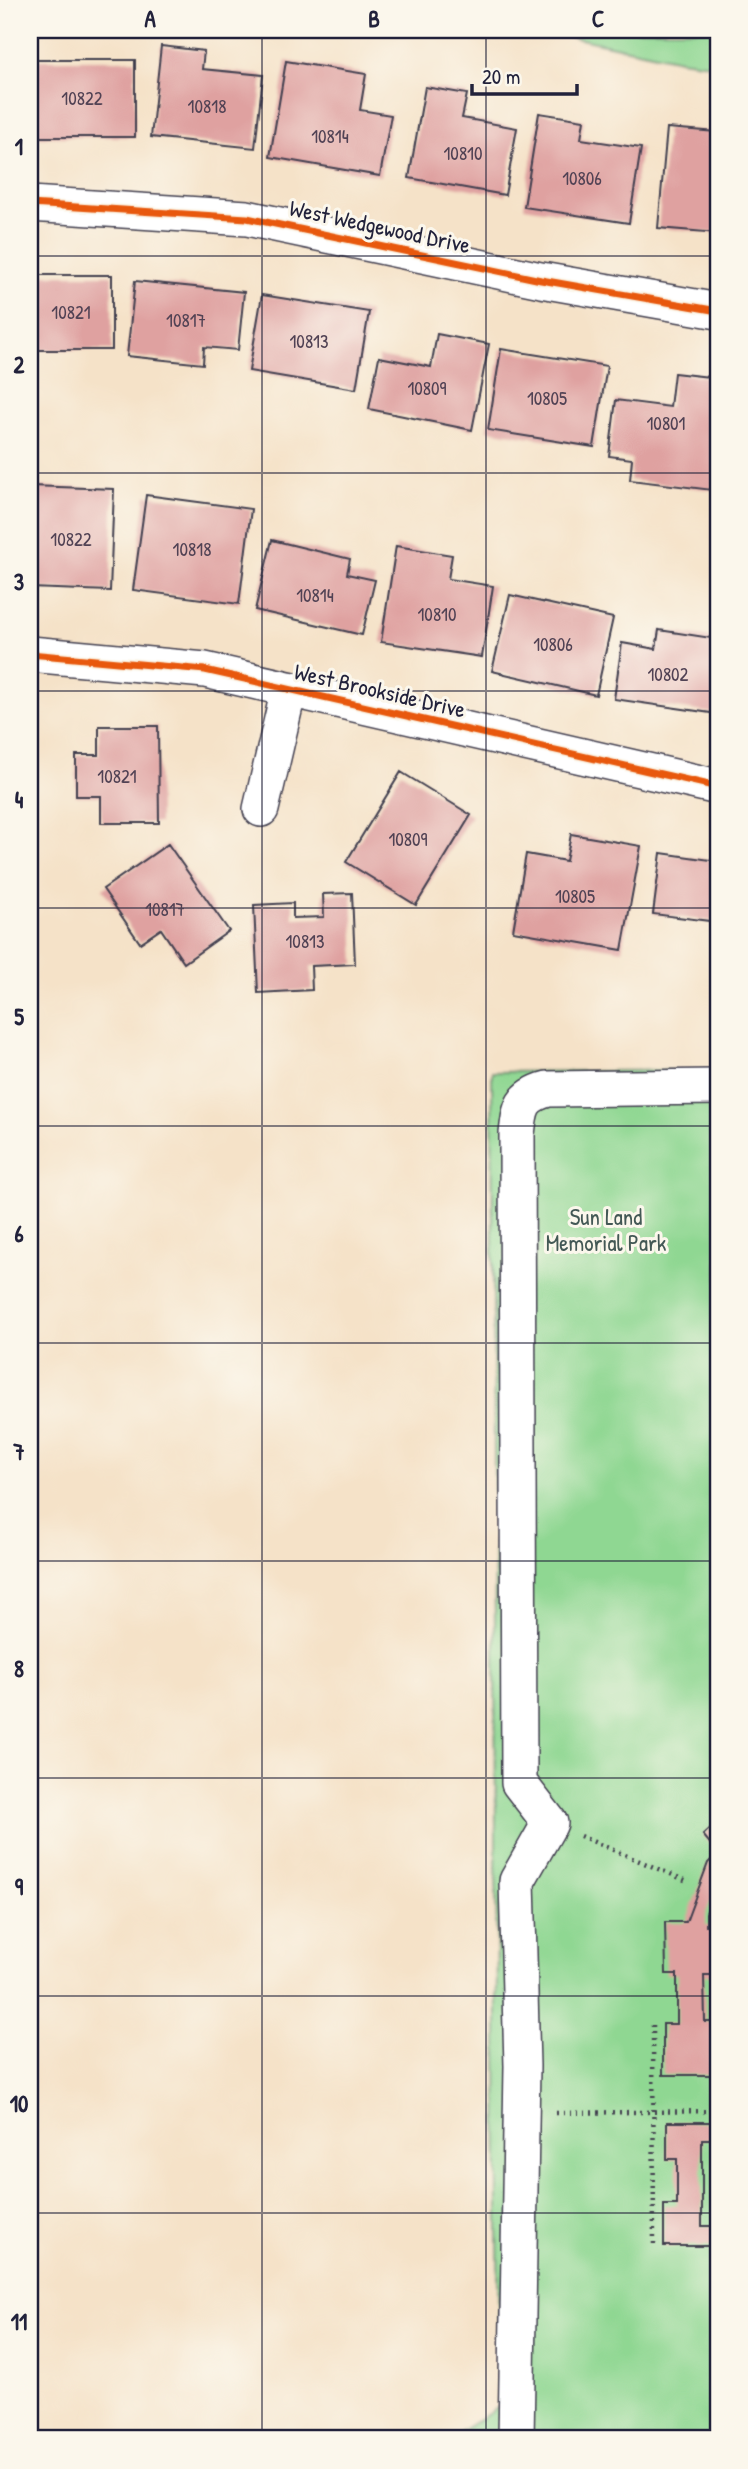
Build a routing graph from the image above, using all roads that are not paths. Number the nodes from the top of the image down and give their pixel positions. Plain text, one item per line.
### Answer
1 (30, 204) edge
2 (718, 311) edge
3 (30, 654) edge
4 (289, 690) junction
5 (718, 787) edge
6 (261, 808) dead end
7 (718, 1087) edge
8 (516, 2439) edge

1 - 2 street, West Wedgewood Drive
3 - 4 street, West Brookside Drive
4 - 5 street, West Brookside Drive
4 - 6 street
7 - 8 street

